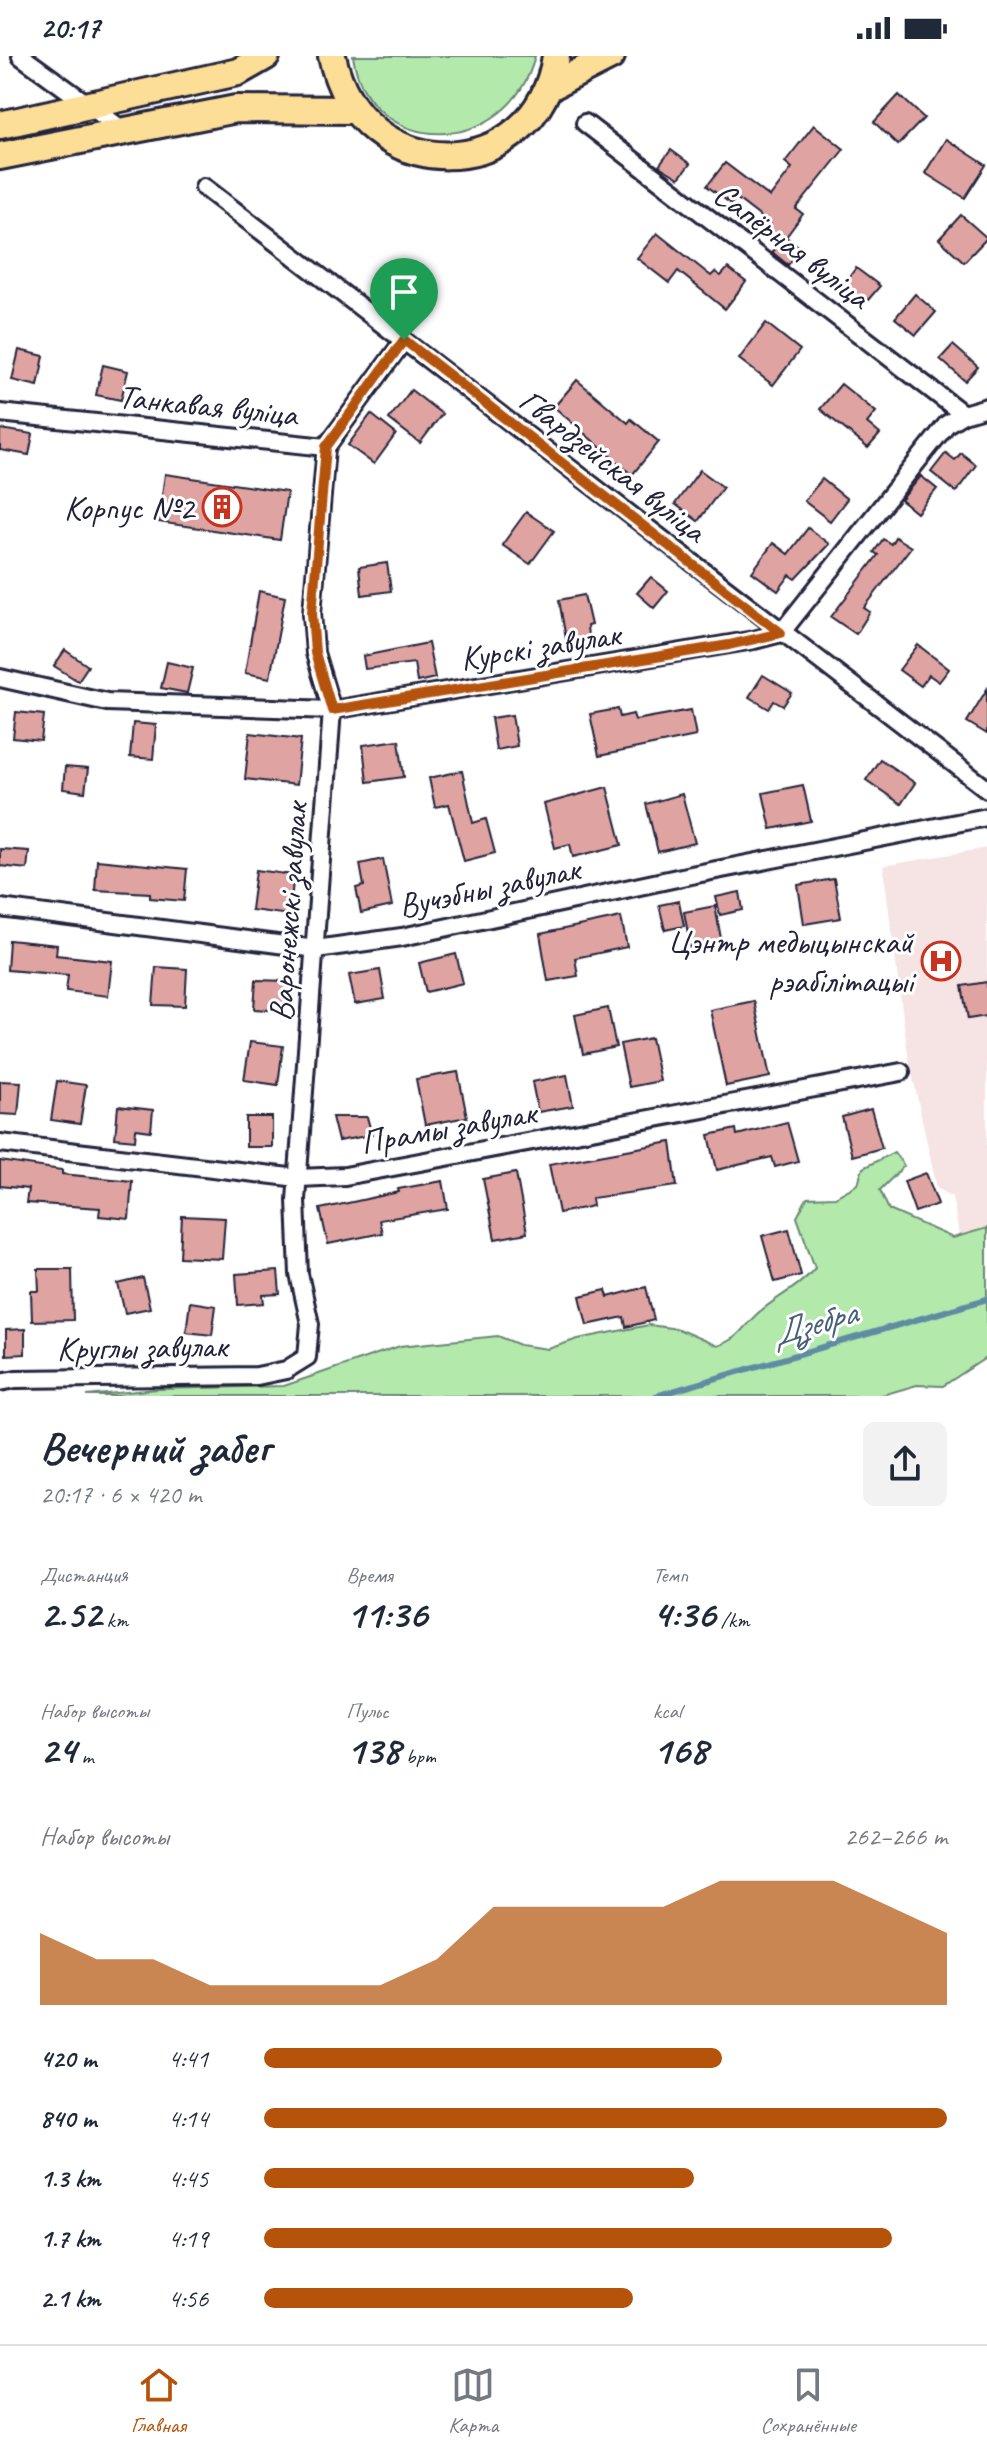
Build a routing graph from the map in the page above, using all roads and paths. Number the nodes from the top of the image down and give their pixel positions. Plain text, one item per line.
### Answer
1 (21, 56) edge
2 (266, 56) edge
3 (332, 56) edge
4 (556, 56) edge
5 (611, 56) edge
6 (548, 88) junction
7 (89, 107) junction
8 (353, 110) junction
9 (585, 123) dead end
10 (0, 125) edge
11 (123, 130) junction
12 (0, 156) edge
13 (204, 187) dead end
14 (404, 340) junction
15 (987, 407) edge
16 (0, 413) edge
17 (963, 414) junction
18 (326, 447) junction
19 (781, 633) junction
20 (0, 678) edge
21 (332, 710) junction
22 (987, 789) edge
23 (987, 817) edge
24 (0, 908) edge
25 (316, 949) junction
26 (901, 1072) dead end
27 (0, 1143) edge
28 (298, 1178) junction
29 (286, 1370) joint
30 (8, 1380) edge
31 (13, 1396) edge

1 - 7 street
2 - 7 main road
3 - 8 main road
4 - 6 main road
5 - 6 main road
6 - 8 main road
7 - 10 main road
7 - 11 street
8 - 11 main road
9 - 17 street, Сапёрная вуліца
11 - 12 main road
13 - 14 street, Гвардзейская вуліца
14 - 18 street, Танкавая вуліца
14 - 19 street, Гвардзейская вуліца
15 - 17 street
16 - 18 street, Танкавая вуліца
17 - 19 street
18 - 21 street, Варонежскі завулак
19 - 21 street, Курскі завулак
19 - 22 street, Гвардзейская вуліца
20 - 21 street, Курскі завулак
21 - 25 street, Варонежскі завулак
23 - 25 street, Вучэбны завулак
24 - 25 street, Вучэбны завулак
25 - 28 street, Варонежскі завулак
26 - 28 street, Прамы завулак
27 - 28 street, Прамы завулак
28 - 29 street, Варонежскі завулак
29 - 30 street, Круглы завулак
30 - 31 street, Круглы завулак

